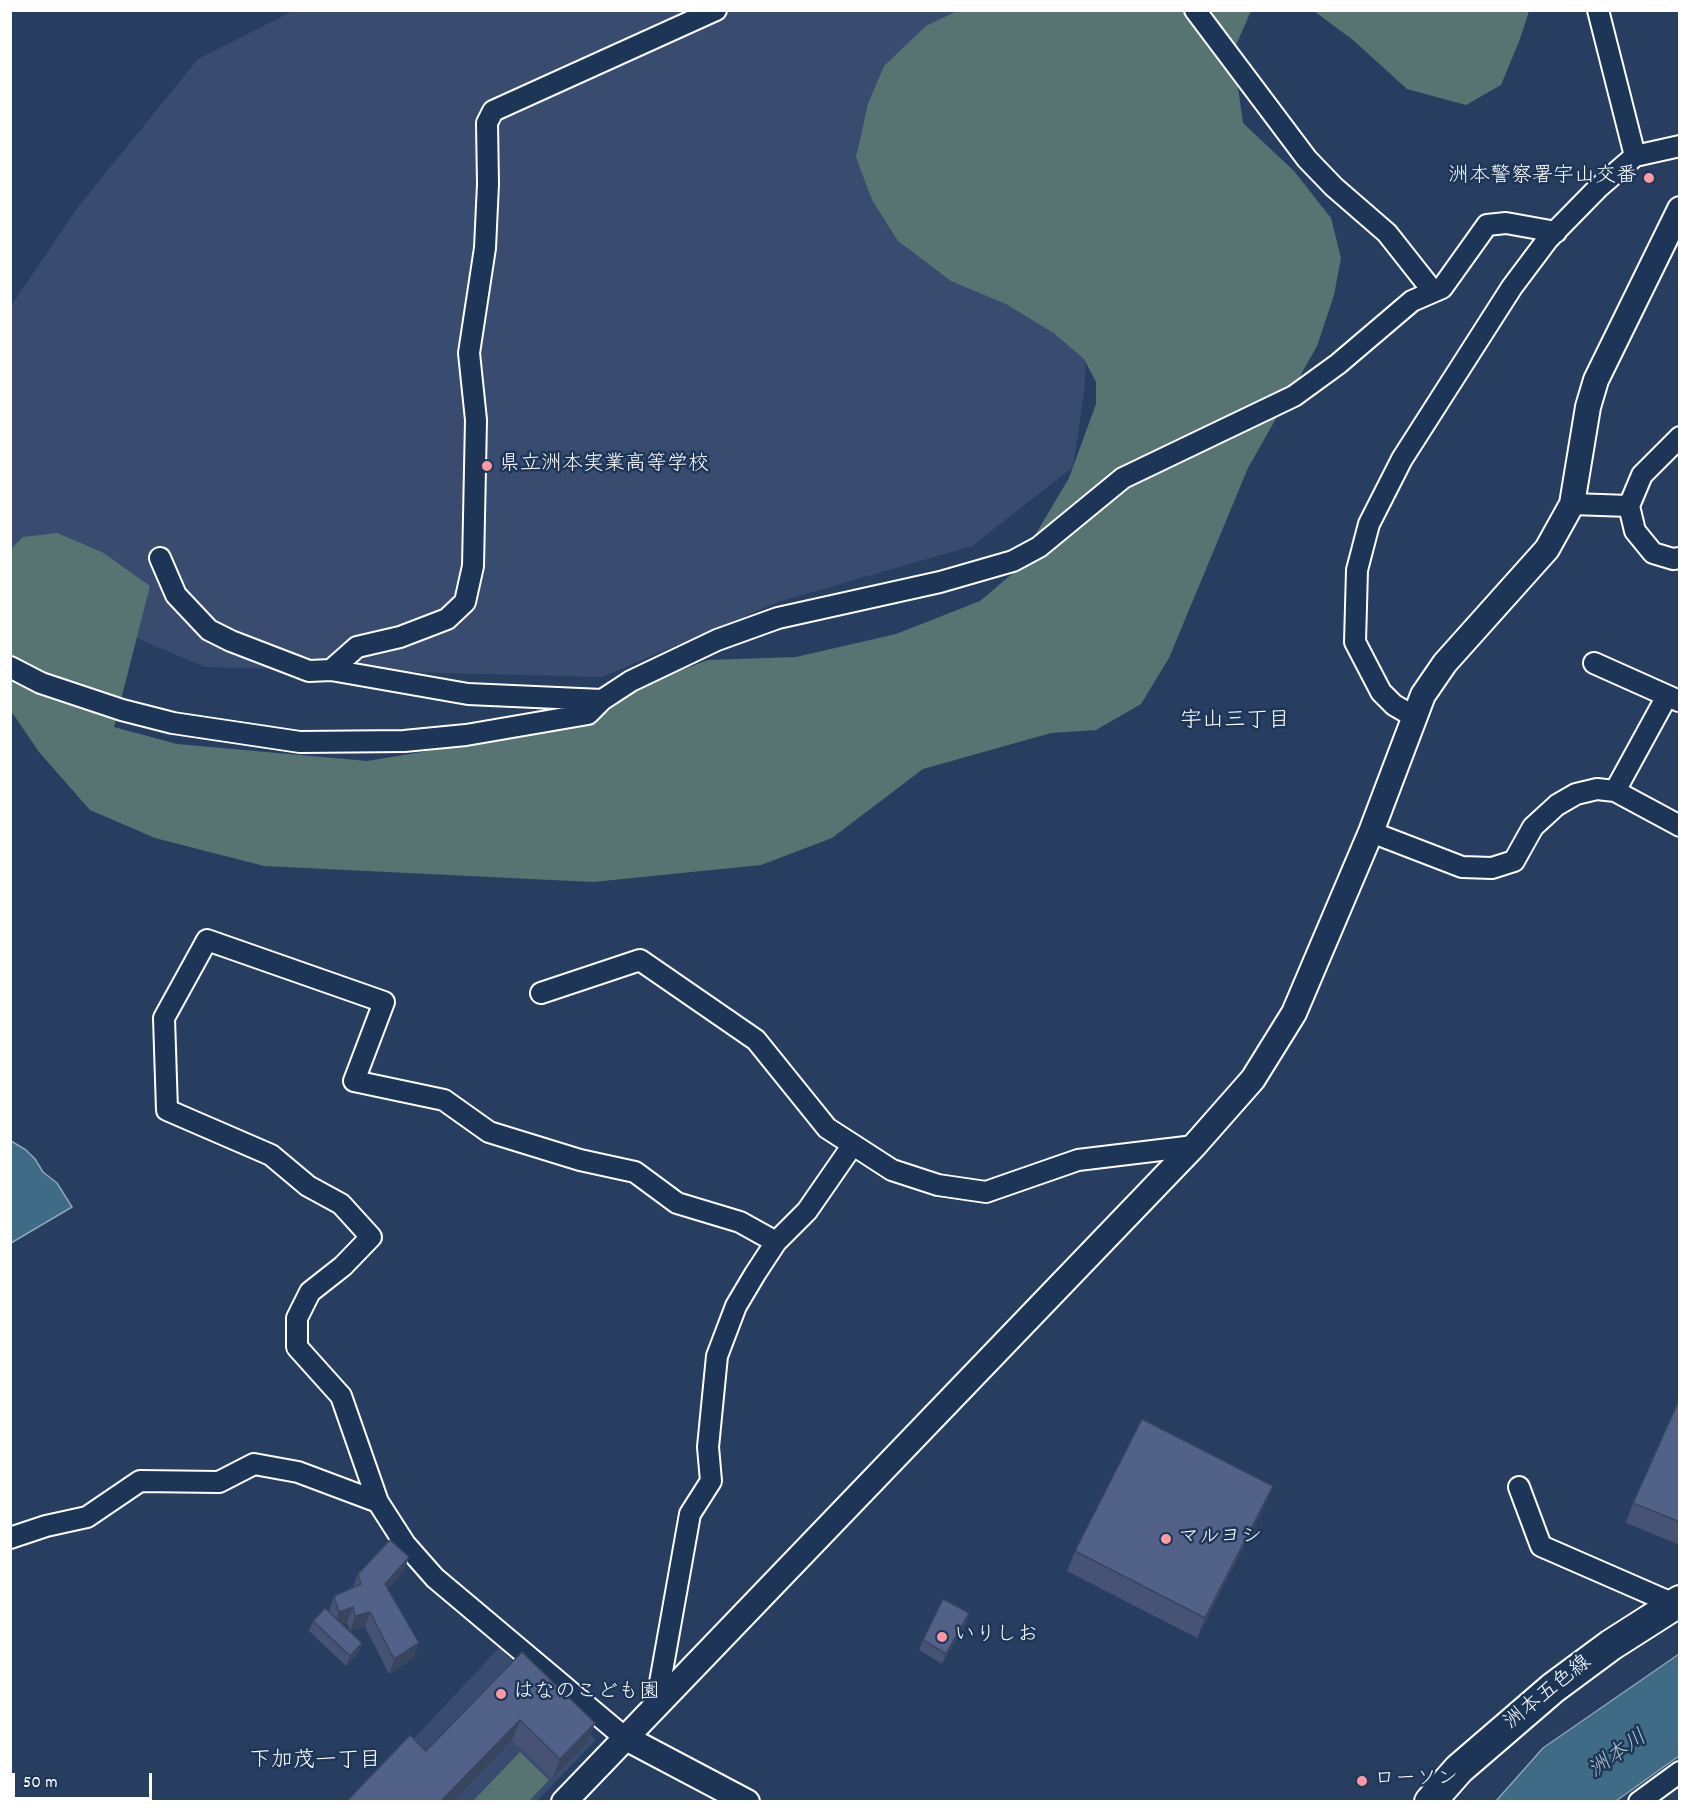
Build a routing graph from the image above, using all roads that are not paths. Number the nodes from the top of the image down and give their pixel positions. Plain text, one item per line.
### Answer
1 (716, 10) edge
2 (1195, 10) edge
3 (1598, 10) edge
4 (1680, 146) edge
5 (1635, 156) junction
6 (1680, 209) edge
7 (1556, 232) junction
8 (1432, 290) junction
9 (1680, 437) edge
10 (1572, 504) junction
11 (1629, 506) junction
12 (160, 558) dead end
13 (1680, 558) edge
14 (1594, 663) dead end
15 (10, 668) edge
16 (331, 670) junction
17 (1673, 699) edge
18 (602, 700) junction
19 (1413, 717) junction
20 (1615, 791) junction
21 (1680, 826) edge
22 (1371, 832) junction
23 (541, 993) dead end
24 (852, 1146) junction
25 (1194, 1146) junction
26 (776, 1242) junction
27 (1519, 1487) dead end
28 (378, 1502) junction
29 (10, 1538) edge
30 (1677, 1603) edge
31 (656, 1704) junction
32 (624, 1737) junction
33 (1680, 1772) edge
34 (564, 1802) edge
35 (747, 1802) edge
36 (1430, 1802) edge
37 (1638, 1802) edge

1 - 16 street
2 - 8 street
3 - 5 street
4 - 5 street
5 - 7 street
6 - 10 street
7 - 8 street
7 - 19 street
8 - 18 street
9 - 11 street
10 - 11 street
10 - 19 street
11 - 13 street
12 - 16 street
14 - 17 street
15 - 18 street
16 - 18 street
17 - 20 street
19 - 22 street
20 - 21 street
20 - 22 street
22 - 25 street
23 - 24 street
24 - 25 street
24 - 26 street
25 - 31 street
26 - 28 street
26 - 31 street
27 - 30 street
28 - 29 street
28 - 32 street
30 - 36 main road, 洲本五色線
31 - 32 street
32 - 34 street
32 - 35 street
33 - 37 street

